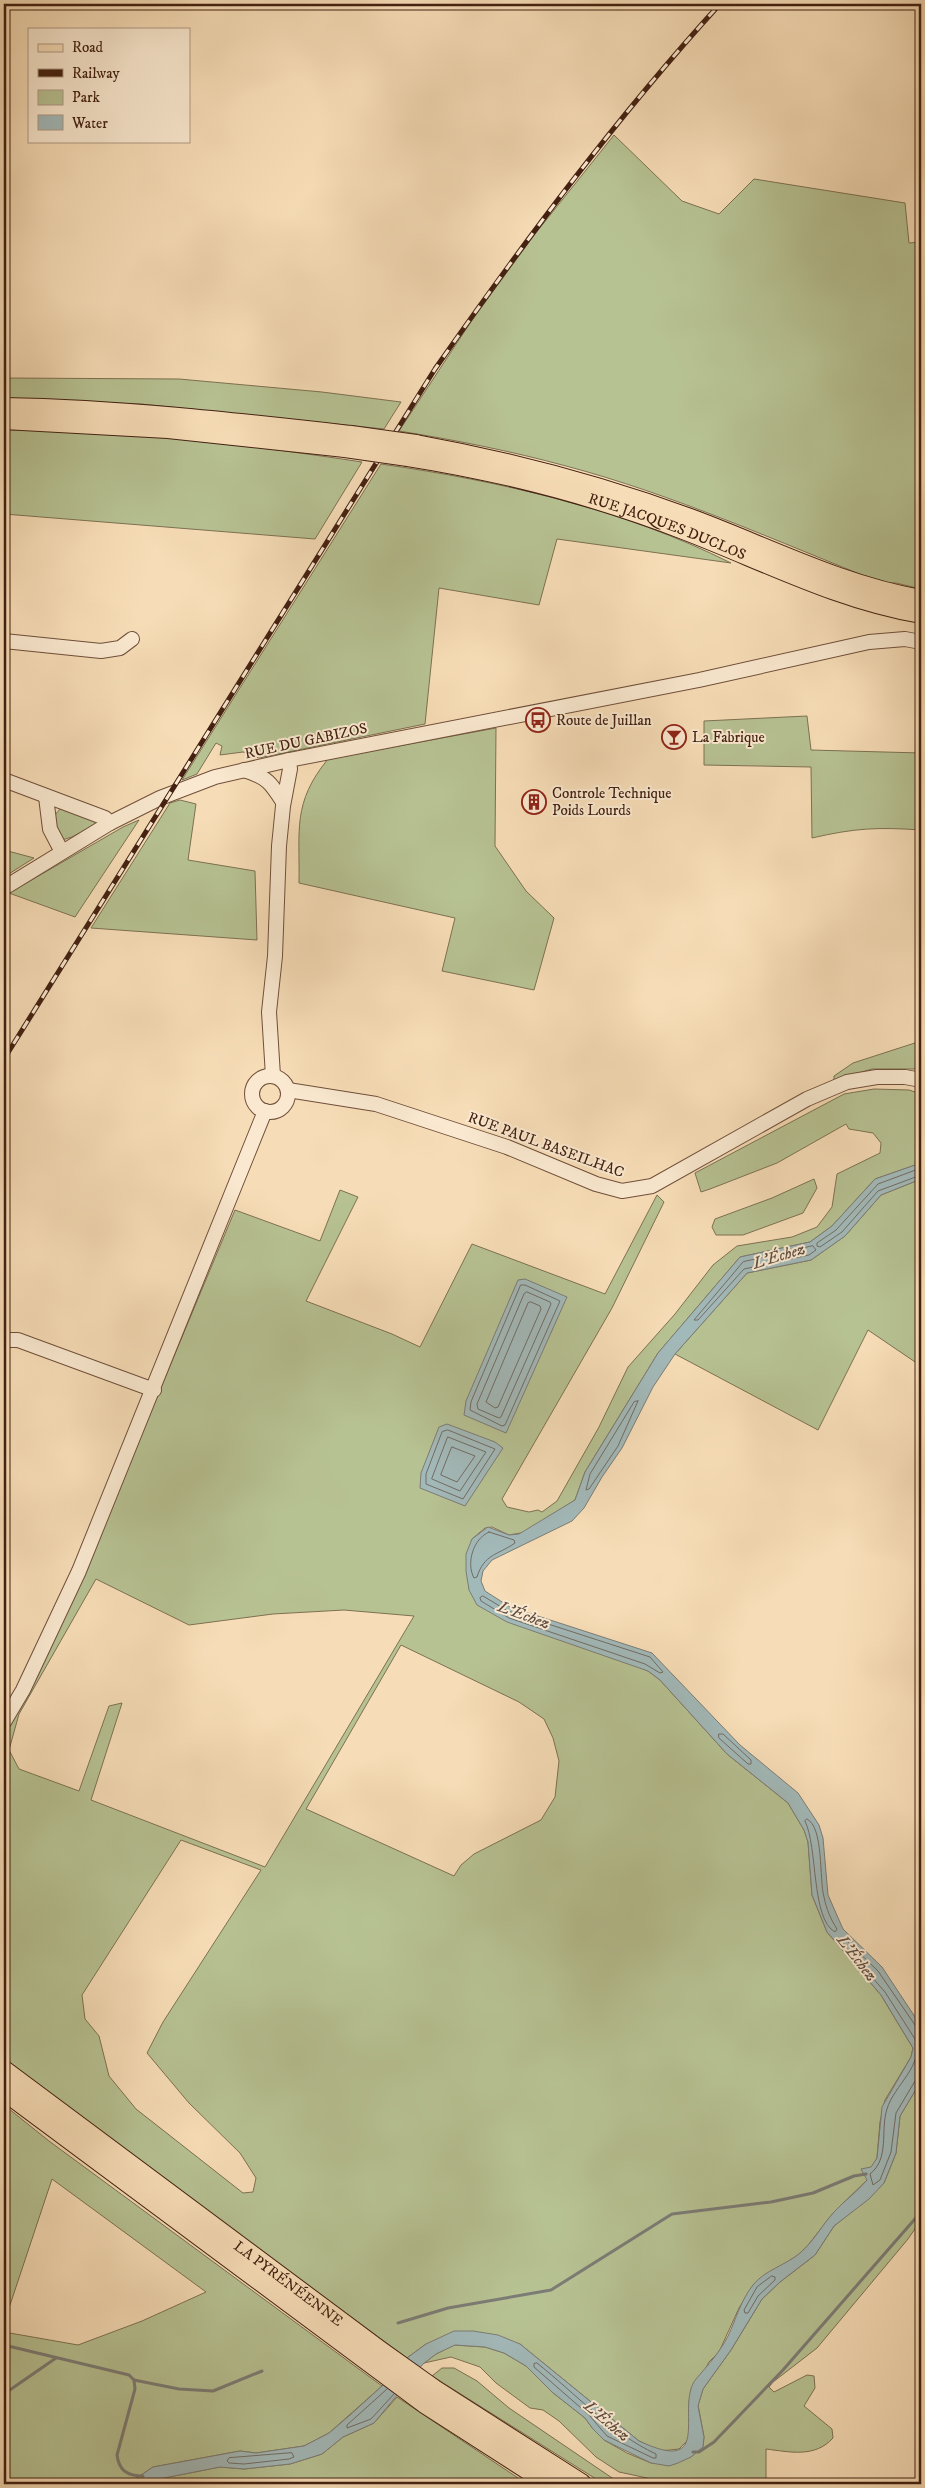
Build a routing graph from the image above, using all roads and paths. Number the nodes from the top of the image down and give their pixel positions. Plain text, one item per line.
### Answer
1 (4, 407) edge
2 (4, 420) edge
3 (348, 442) junction
4 (412, 451) junction
5 (921, 599) edge
6 (921, 614) edge
7 (132, 639) dead end
8 (4, 641) edge
9 (921, 642) edge
10 (289, 760) junction
11 (244, 770) junction
12 (4, 780) edge
13 (46, 797) junction
14 (284, 802) junction
15 (110, 823) junction
16 (62, 852) junction
17 (4, 888) edge
18 (273, 1076) junction
19 (921, 1080) edge
20 (288, 1090) junction
21 (265, 1111) junction
22 (4, 1340) edge
23 (154, 1390) junction
24 (4, 1722) edge
25 (4, 2071) edge
26 (4, 2090) edge
27 (375, 2357) junction
28 (430, 2397) junction
29 (551, 2484) edge
30 (581, 2484) edge

1 - 3 main road
2 - 3 main road
3 - 4 main road, bridge
4 - 5 main road, RUE JACQUES DUCLOS
4 - 6 main road, RUE JACQUES DUCLOS
7 - 8 street
9 - 10 street, RUE DU GABIZOS
10 - 11 street, RUE DU GABIZOS
10 - 14 street
11 - 14 street
11 - 15 street, RUE DU GABIZOS
12 - 13 street
13 - 15 street
13 - 16 street
14 - 18 street
15 - 16 street, RUE DU GABIZOS
16 - 17 street, RUE DU GABIZOS
18 - 20 street
18 - 21 street
19 - 20 street, RUE PAUL BASEILHAC
20 - 21 street
21 - 23 street
22 - 23 street
23 - 24 street
25 - 27 highway, LA PYRÉNÉENNE
26 - 27 highway, LA PYRÉNÉENNE
27 - 28 highway, LA PYRÉNÉENNE
28 - 29 highway, LA PYRÉNÉENNE
28 - 30 highway, LA PYRÉNÉENNE

